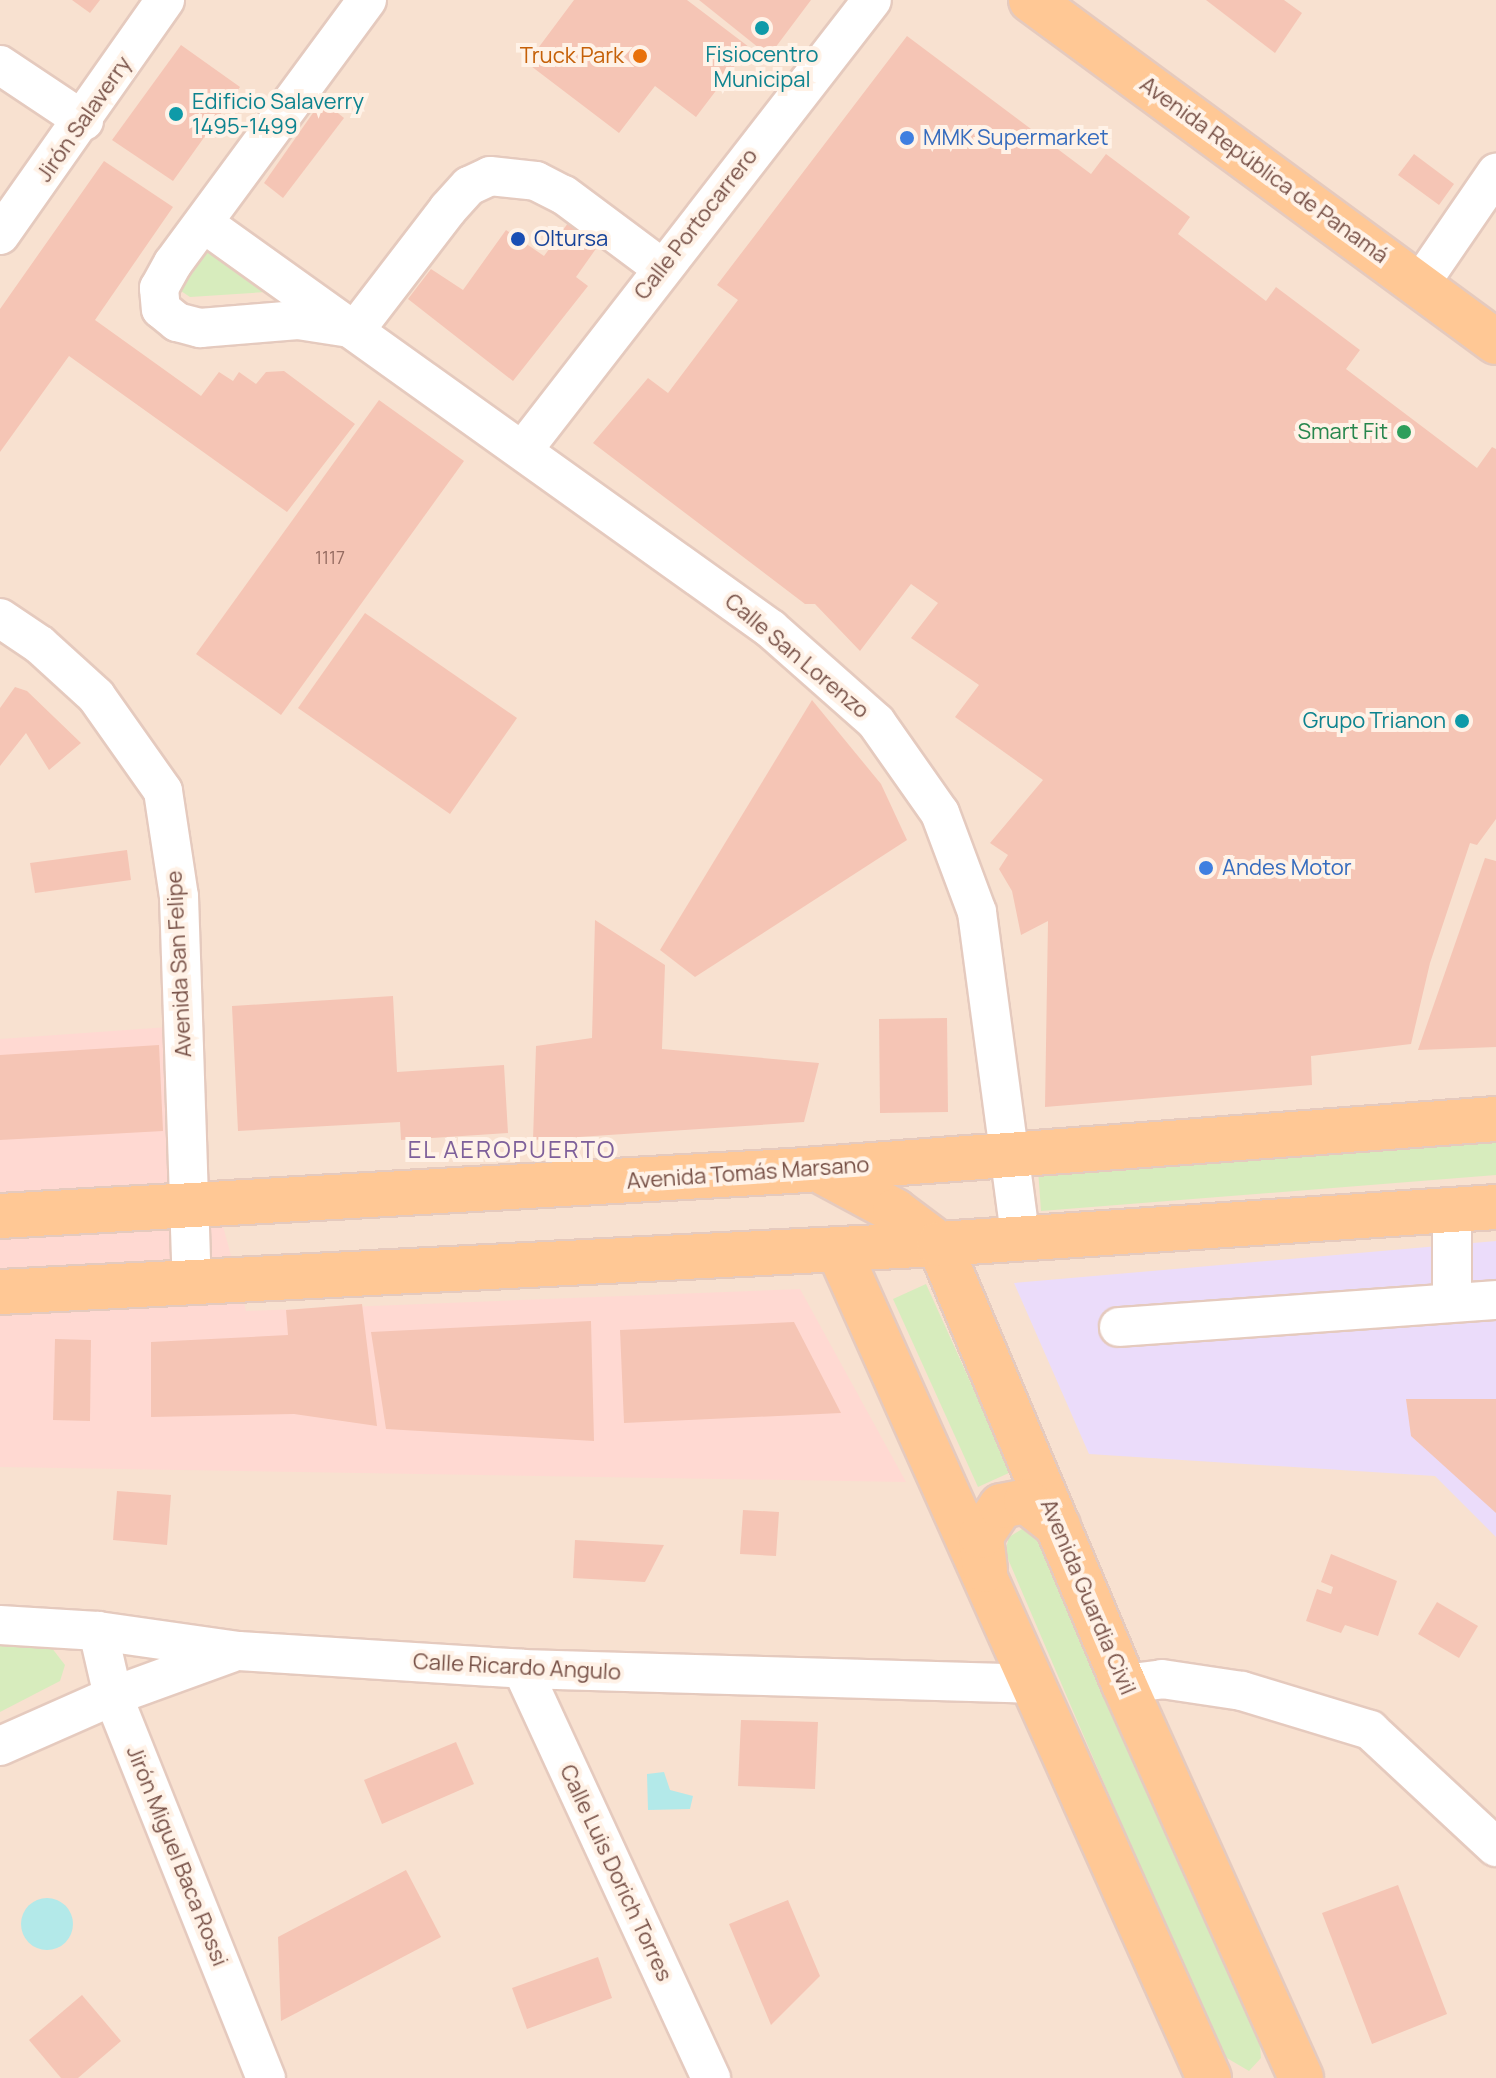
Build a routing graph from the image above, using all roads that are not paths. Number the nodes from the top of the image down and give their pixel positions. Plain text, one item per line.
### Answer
1 (165, 0) edge
2 (367, 0) edge
3 (872, 0) edge
4 (1031, 0) edge
5 (0, 65) edge
6 (84, 121) junction
7 (1496, 173) edge
8 (206, 225) junction
9 (0, 235) edge
10 (662, 268) junction
11 (1420, 284) junction
12 (356, 329) junction
13 (1496, 342) edge
14 (523, 450) junction
15 (0, 618) edge
16 (1496, 1119) edge
17 (1008, 1152) junction
18 (817, 1169) junction
19 (187, 1207) junction
20 (1496, 1207) edge
21 (1452, 1211) junction
22 (0, 1216) edge
23 (1020, 1235) junction
24 (939, 1244) junction
25 (838, 1249) junction
26 (192, 1283) junction
27 (0, 1292) edge
28 (1496, 1300) edge
29 (1452, 1301) junction
30 (1119, 1327) dead end
31 (1058, 1526) junction
32 (987, 1577) junction
33 (0, 1625) edge
34 (98, 1631) junction
35 (239, 1651) junction
36 (522, 1669) junction
37 (1035, 1684) junction
38 (1124, 1684) junction
39 (113, 1696) junction
40 (0, 1746) edge
41 (1496, 1847) edge
42 (1293, 2071) edge
43 (258, 2075) edge
44 (711, 2078) edge
45 (1209, 2078) edge

1 - 6 street, Jirón Salaverry
2 - 8 street
3 - 10 street, Calle Portocarrero
4 - 11 main road, Avenida República de Panamá
5 - 6 street
6 - 9 street, Jirón Salaverry
7 - 11 street
8 - 12 street, Calle San Lorenzo
8 - 12 street, Calle San Lorenzo
10 - 12 street
10 - 14 street, Calle Portocarrero
11 - 13 main road, Avenida República de Panamá
12 - 14 street, Calle San Lorenzo
14 - 17 street, Calle San Lorenzo
15 - 19 street, Avenida San Felipe
16 - 17 main road, Avenida Tomás Marsano
17 - 18 main road, Avenida Tomás Marsano
17 - 23 street, Calle San Lorenzo
18 - 19 main road, Avenida Tomás Marsano
18 - 24 main road
19 - 22 main road, Avenida Tomás Marsano
19 - 26 street, Avenida San Felipe
20 - 21 main road
21 - 23 main road
21 - 29 street
23 - 24 main road
24 - 25 main road
24 - 31 main road, Avenida Guardia Civil
25 - 26 main road
25 - 32 main road
26 - 27 main road
28 - 29 street
29 - 30 street
31 - 32 main road
31 - 38 main road, Avenida Guardia Civil
32 - 37 main road
33 - 34 street, Calle Ricardo Angulo
34 - 35 street, Calle Ricardo Angulo
34 - 39 street, Jirón Miguel Baca Rossi
35 - 36 street, Calle Ricardo Angulo
35 - 39 street
36 - 37 street, Calle Ricardo Angulo
36 - 44 street, Calle Luis Dorich Torres
37 - 45 main road
38 - 41 street
38 - 42 main road, Avenida Guardia Civil
39 - 40 street
39 - 43 street, Jirón Miguel Baca Rossi

